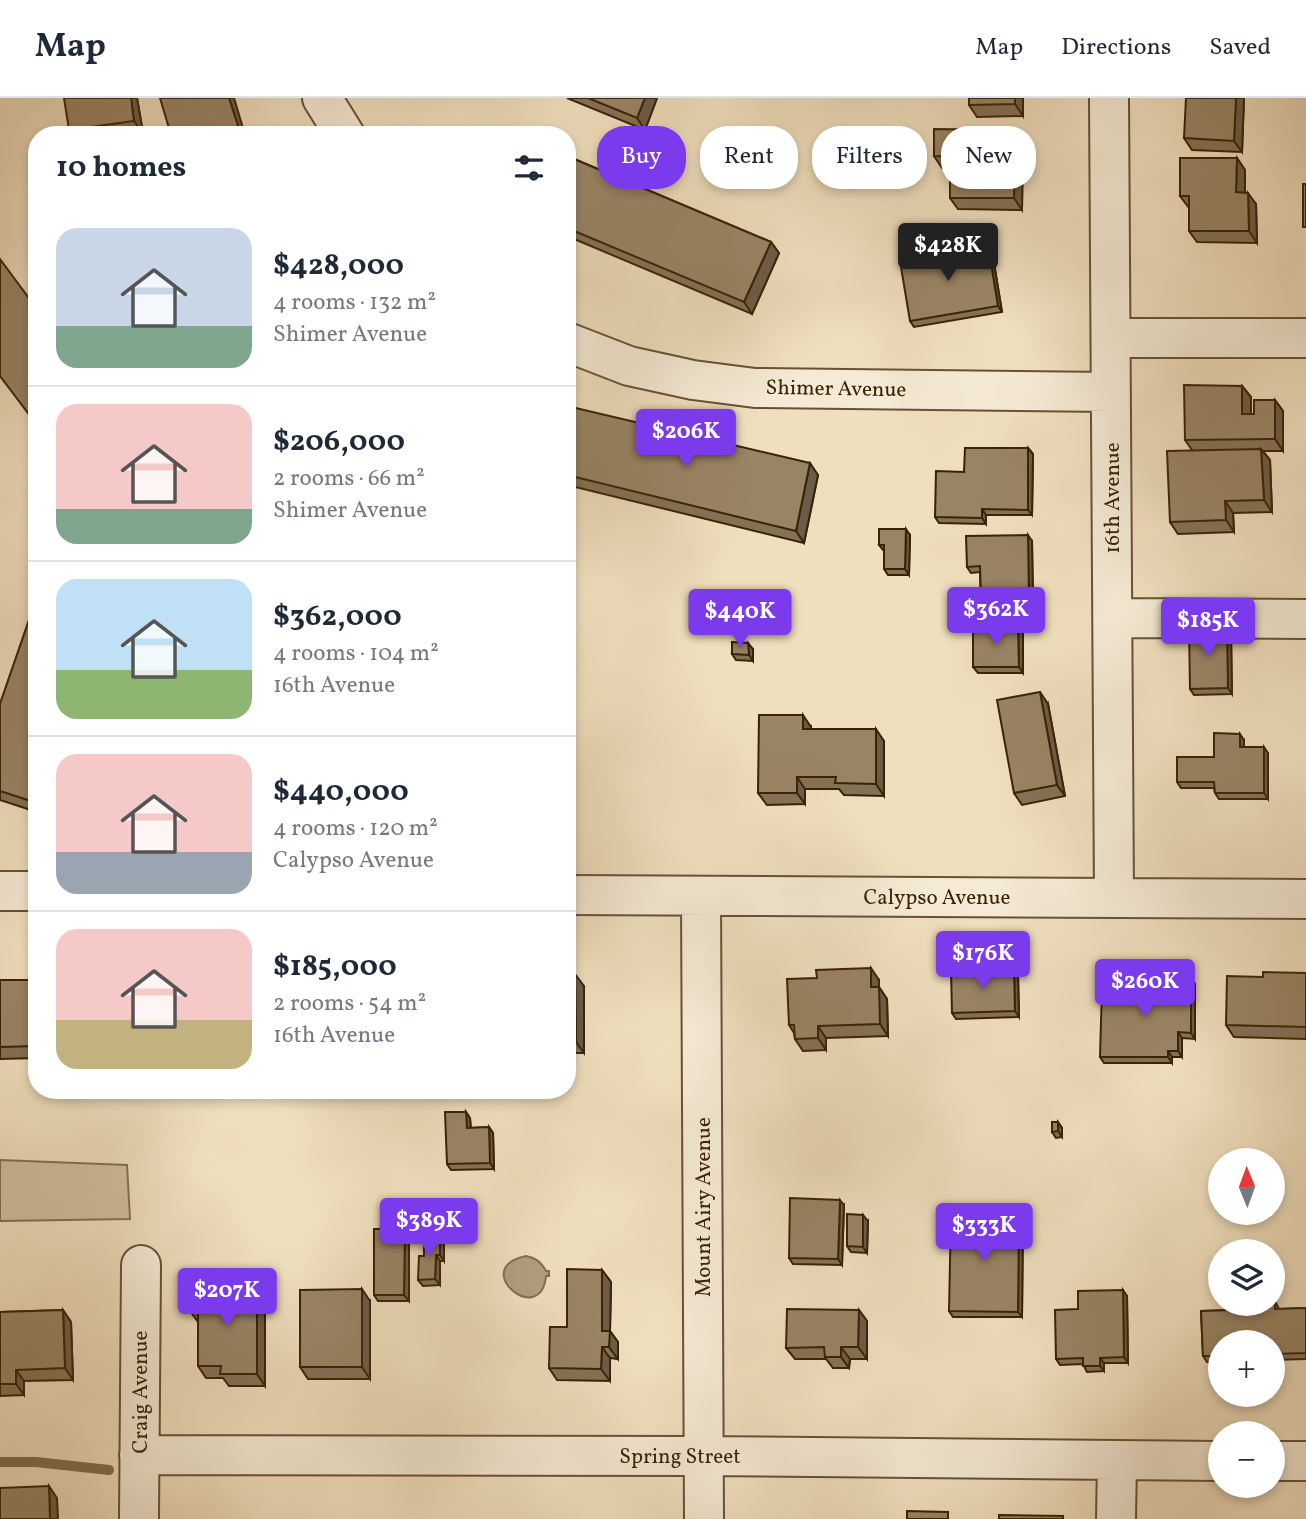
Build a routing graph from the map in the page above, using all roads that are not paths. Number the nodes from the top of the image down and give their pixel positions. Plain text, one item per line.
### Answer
1 (322, 98) edge
2 (1109, 98) edge
3 (339, 126) edge
4 (1111, 338) junction
5 (1306, 338) edge
6 (576, 345) edge
7 (1111, 392) junction
8 (1113, 618) junction
9 (1306, 619) edge
10 (0, 891) edge
11 (28, 891) edge
12 (576, 895) edge
13 (701, 895) junction
14 (1114, 897) junction
15 (1306, 899) edge
16 (141, 1265) dead end
17 (139, 1455) junction
18 (702, 1456) junction
19 (1117, 1461) junction
20 (1208, 1461) edge
21 (1285, 1461) edge
22 (1306, 1461) edge
23 (139, 1519) edge
24 (704, 1519) edge
25 (1116, 1519) edge

1 - 3 street
2 - 4 street, 16th Avenue
4 - 5 street
4 - 7 street, 16th Avenue
6 - 7 street, Shimer Avenue
7 - 8 street, 16th Avenue
8 - 9 street
8 - 14 street, 16th Avenue
10 - 11 street
12 - 13 street, Calypso Avenue
13 - 14 street, Calypso Avenue
13 - 18 street, Mount Airy Avenue
14 - 15 street, Calypso Avenue
16 - 17 street, Craig Avenue
17 - 18 street, Spring Street
17 - 23 street, Craig Avenue
18 - 19 street, Spring Street
18 - 24 street, Mount Airy Avenue
19 - 20 street, Spring Street
19 - 25 street
21 - 22 street

